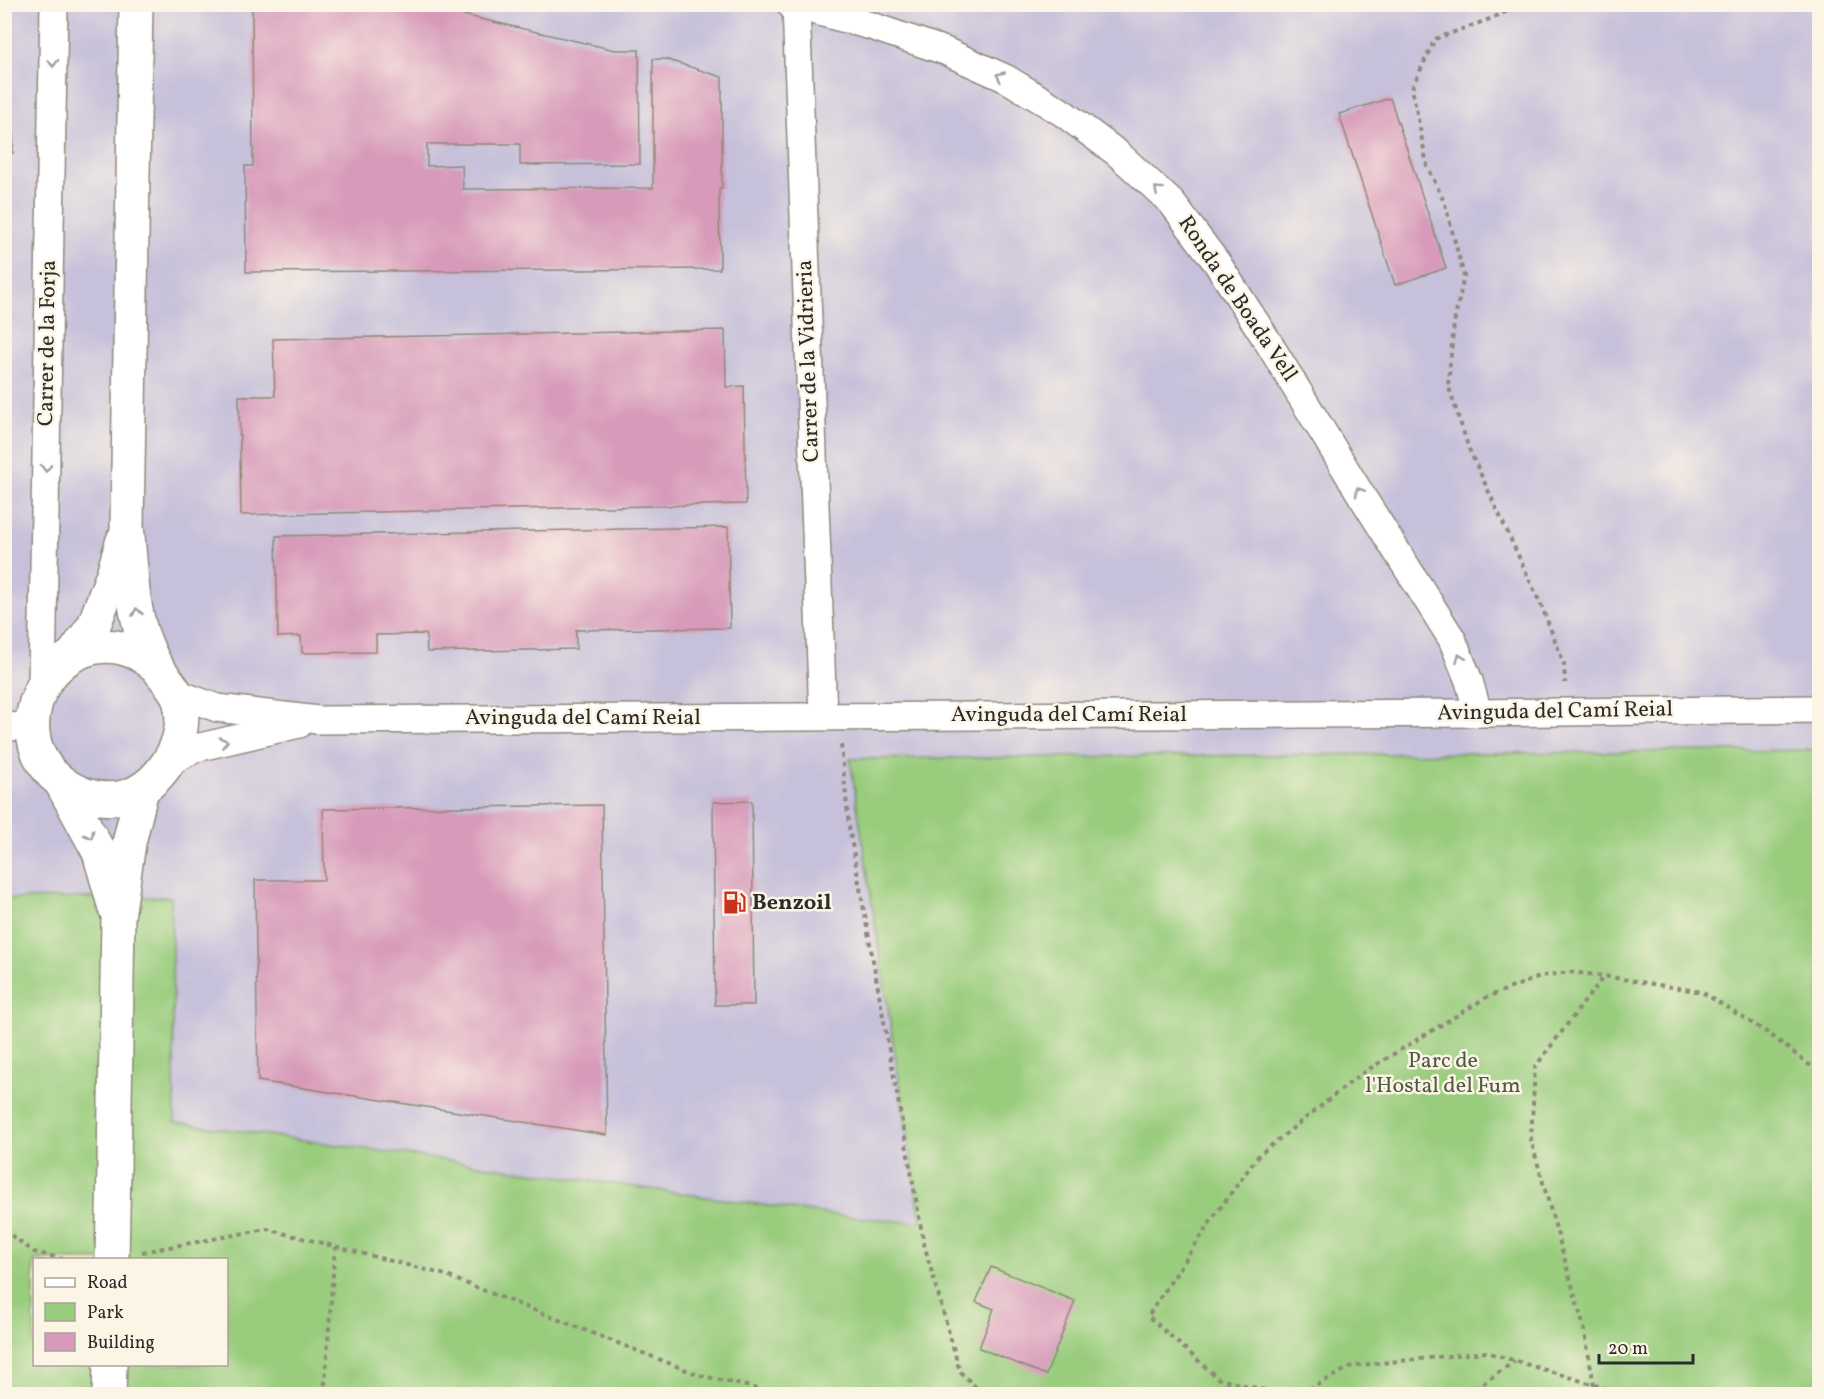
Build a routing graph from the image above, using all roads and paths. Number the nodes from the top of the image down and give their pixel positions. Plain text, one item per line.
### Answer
1 (54, 4) edge
2 (136, 4) edge
3 (1522, 4) edge
4 (793, 5) edge
5 (127, 526) junction
6 (73, 655) junction
7 (157, 667) junction
8 (42, 682) junction
9 (176, 693) junction
10 (1820, 709) edge
11 (1566, 712) junction
12 (1478, 713) junction
13 (831, 716) junction
14 (318, 720) junction
15 (18, 727) edge
16 (169, 762) junction
17 (62, 784) junction
18 (142, 789) junction
19 (118, 917) junction
20 (1604, 976) junction
21 (1820, 1073) edge
22 (4, 1230) edge
23 (335, 1246) junction
24 (123, 1256) edge
25 (59, 1258) edge
26 (1515, 1361) junction
27 (110, 1366) edge
28 (1594, 1385) junction
29 (109, 1395) edge
30 (324, 1395) edge
31 (780, 1395) edge
32 (982, 1395) edge
33 (1282, 1395) edge
34 (1301, 1395) edge
35 (1467, 1395) edge
36 (1624, 1395) edge

1 -> 8 street, Carrer de la Forja
2 - 5 main road
3 - 11 path
12 -> 4 street, Ronda de Boada Vell
4 - 13 street, Carrer de la Vidrieria
5 - 6 main road
7 -> 5 main road
6 - 7 main road
6 - 8 main road
7 - 9 main road
8 - 15 main road
9 - 14 street, Avinguda del Camí Reial
9 - 16 main road
10 - 11 street, Avinguda del Camí Reial
11 - 12 street, Avinguda del Camí Reial
12 - 13 street, Avinguda del Camí Reial
13 - 14 street, Avinguda del Camí Reial
13 - 32 path
16 -> 14 street, Avinguda del Camí Reial
15 - 17 main road
16 - 18 main road
17 - 18 main road
17 -> 19 main road
18 - 19 main road
19 - 24 main road, bridge
20 - 21 path
20 - 28 path
20 - 33 path
22 - 25 path
23 - 24 path
23 - 30 path
23 - 31 path
26 - 28 path
26 - 34 path
26 - 35 path
27 - 29 main road
28 - 36 path

